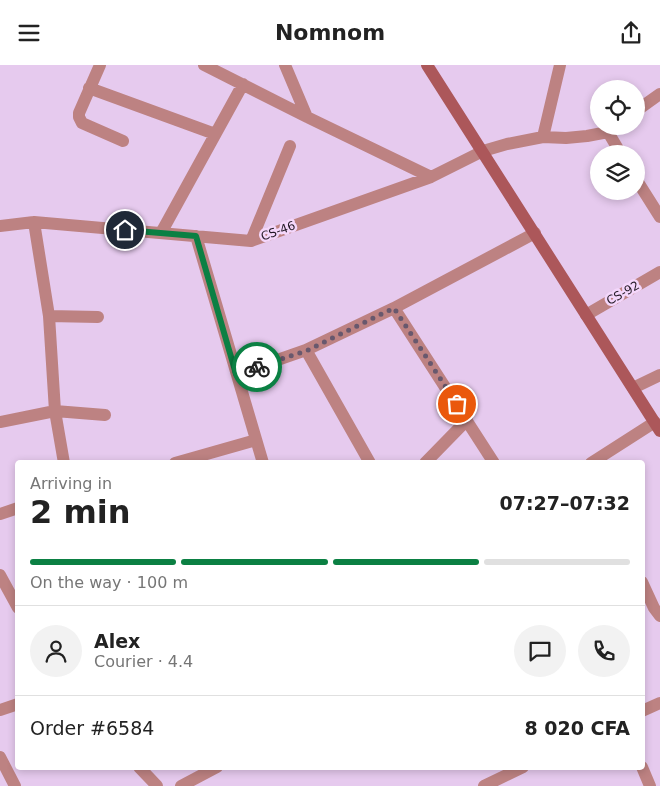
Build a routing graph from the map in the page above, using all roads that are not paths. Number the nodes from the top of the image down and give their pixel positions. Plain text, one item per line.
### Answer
1 (100, 65) edge
2 (204, 65) edge
3 (285, 65) edge
4 (427, 65) edge
5 (560, 65) edge
6 (243, 84) junction
7 (89, 88) junction
8 (660, 94) edge
9 (645, 105) edge
10 (307, 117) junction
11 (590, 133) edge
12 (215, 134) junction
13 (543, 137) junction
14 (123, 141) dead end
15 (290, 146) dead end
16 (482, 151) junction
17 (431, 177) junction
18 (645, 193) edge
19 (660, 217) edge
20 (34, 221) junction
21 (0, 225) edge
22 (161, 233) junction
23 (535, 233) junction
24 (196, 236) junction
25 (250, 241) junction
26 (660, 272) edge
27 (394, 308) junction
28 (49, 315) junction
29 (586, 315) junction
30 (98, 317) dead end
31 (306, 351) junction
32 (236, 374) junction
33 (660, 375) edge
34 (633, 388) junction
35 (55, 411) junction
36 (105, 415) dead end
37 (467, 420) junction
38 (0, 422) edge
39 (657, 427) edge
40 (256, 440) junction
41 (63, 460) edge
42 (186, 460) edge
43 (262, 460) edge
44 (368, 460) edge
45 (428, 460) edge
46 (492, 460) edge
47 (596, 460) edge
48 (15, 509) edge
49 (0, 514) edge
50 (0, 575) edge
51 (645, 588) edge
52 (15, 602) edge
53 (660, 616) edge
54 (660, 703) edge
55 (15, 706) edge
56 (0, 710) edge
57 (645, 710) edge
58 (0, 757) edge
59 (142, 770) edge
60 (211, 770) edge
61 (516, 770) edge
62 (643, 770) edge
63 (15, 786) edge
64 (157, 786) edge
65 (181, 786) edge
66 (484, 786) edge
67 (650, 786) edge

1 - 7 street
2 - 6 street
3 - 10 street
4 - 16 main road
5 - 13 street
6 - 10 street
6 - 12 street
7 - 12 street
7 - 14 street
8 - 9 street
10 - 17 street
11 - 13 street, CS-46
12 - 22 street
13 - 16 street, CS-46
15 - 25 street
16 - 17 street, CS-46
16 - 23 main road
17 - 25 street, CS-46
18 - 19 street
20 - 21 street, CS-46
20 - 22 street, CS-46
20 - 28 street
22 - 24 street, CS-46
23 - 27 street
23 - 29 main road
24 - 25 street, CS-46
24 - 32 street
26 - 29 street, CS-92
27 - 31 street
27 - 37 street
28 - 30 street
28 - 35 street
29 - 34 main road
31 - 32 street
31 - 44 street
32 - 40 street
33 - 34 street
34 - 39 main road
35 - 36 street
35 - 38 street
35 - 41 street
37 - 45 street
37 - 46 street
39 - 47 street
40 - 42 street
40 - 43 street
48 - 49 street
50 - 52 street
51 - 53 street
54 - 57 street
55 - 56 street
58 - 63 street
59 - 64 street
60 - 65 street
61 - 66 street
62 - 67 street

